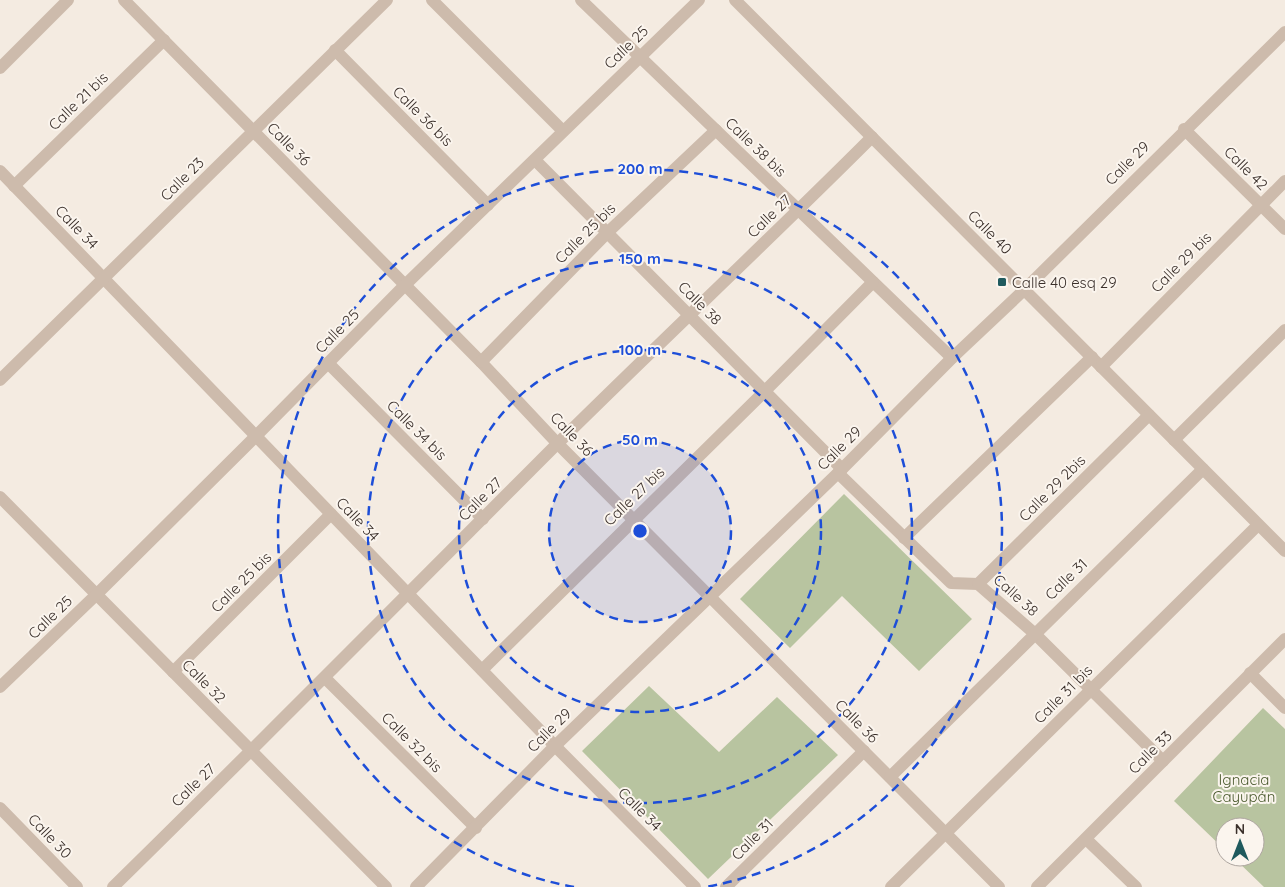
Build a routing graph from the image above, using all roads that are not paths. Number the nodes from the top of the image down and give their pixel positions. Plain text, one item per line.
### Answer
1 (68, 0) edge
2 (124, 0) edge
3 (387, 0) edge
4 (432, 0) edge
5 (581, 0) edge
6 (699, 0) edge
7 (735, 0) edge
8 (1285, 32) edge
9 (164, 40) junction
10 (335, 50) junction
11 (640, 57) junction
12 (0, 68) edge
13 (1184, 129) junction
14 (716, 130) junction
15 (563, 131) junction
16 (253, 132) junction
17 (872, 137) junction
18 (535, 160) junction
19 (0, 171) edge
20 (1285, 181) edge
21 (14, 186) junction
22 (488, 205) junction
23 (1261, 205) junction
24 (799, 210) junction
25 (1285, 229) edge
26 (607, 233) junction
27 (104, 279) junction
28 (873, 282) junction
29 (405, 285) junction
30 (1024, 290) junction
31 (689, 315) junction
32 (1285, 330) edge
33 (952, 358) junction
34 (481, 362) junction
35 (1096, 362) junction
36 (328, 363) junction
37 (0, 380) edge
38 (765, 391) junction
39 (1149, 415) junction
40 (256, 436) junction
41 (1174, 440) junction
42 (558, 444) junction
43 (1203, 469) junction
44 (840, 471) junction
45 (0, 497) edge
46 (332, 514) junction
47 (482, 519) junction
48 (634, 520) junction
49 (1258, 524) junction
50 (904, 538) junction
51 (1285, 551) edge
52 (978, 584) junction
53 (408, 594) junction
54 (96, 595) junction
55 (710, 596) junction
56 (1034, 633) junction
57 (1285, 639) edge
58 (482, 670) junction
59 (173, 672) junction
60 (1250, 673) junction
61 (325, 678) junction
62 (0, 687) edge
63 (1091, 690) junction
64 (1285, 708) edge
65 (555, 746) junction
66 (251, 751) junction
67 (864, 751) junction
68 (1163, 762) junction
69 (890, 777) junction
70 (0, 808) edge
71 (476, 828) junction
72 (946, 833) junction
73 (1086, 839) junction
74 (77, 887) edge
75 (112, 887) edge
76 (386, 887) edge
77 (416, 887) edge
78 (695, 887) edge
79 (726, 887) edge
80 (891, 887) edge
81 (999, 887) edge
82 (1036, 887) edge
83 (1136, 887) edge

1 - 12 street
2 - 9 street, Calle 36
3 - 10 street, Calle 23
4 - 15 street
5 - 11 street, Calle 38 bis
6 - 11 street, Calle 25
7 - 17 street, Calle 40
8 - 13 street, Calle 29
9 - 16 street, Calle 36
9 - 21 street, Calle 21 bis
10 - 16 street, Calle 23
10 - 22 street, Calle 36 bis
11 - 14 street, Calle 38 bis
11 - 15 street, Calle 25
13 - 23 street, Calle 42
13 - 30 street, Calle 29
14 - 24 street, Calle 38 bis
14 - 26 street, Calle 25 bis
15 - 18 street, Calle 25
16 - 27 street, Calle 23
16 - 29 street, Calle 36
17 - 24 street, Calle 27
17 - 30 street, Calle 40
18 - 22 street, Calle 25
18 - 26 street, Calle 38
19 - 21 street, Calle 34
20 - 23 street, Calle 29 bis
21 - 27 street, Calle 34
22 - 29 street, Calle 25
23 - 25 street, Calle 42
23 - 35 street, Calle 29 bis
24 - 28 street, Calle 38 bis
24 - 31 street, Calle 27
26 - 31 street, Calle 38
26 - 34 street, Calle 25 bis
27 - 37 street, Calle 23
27 - 40 street, Calle 34
28 - 33 street, Calle 38 bis
28 - 38 street, Calle 27 bis
29 - 34 street, Calle 36
29 - 36 street, Calle 25
30 - 33 street, Calle 29
30 - 35 street, Calle 40
31 - 38 street, Calle 38
31 - 42 street, Calle 27
32 - 41 street
33 - 44 street, Calle 29
34 - 42 street, Calle 36
35 - 39 street, Calle 40
35 - 50 street, Calle 29 bis
36 - 40 street, Calle 25
36 - 47 street, Calle 34 bis
38 - 44 street, Calle 38
38 - 48 street, Calle 27 bis
39 - 41 street, Calle 40
39 - 52 street, Calle 29 2bis
40 - 46 street, Calle 34
40 - 54 street, Calle 25
41 - 43 street, Calle 40
42 - 47 street, Calle 27
42 - 48 street, Calle 36
43 - 49 street, Calle 40
43 - 56 street, Calle 31
44 - 50 street, Calle 38
44 - 55 street, Calle 29
45 - 54 street, Calle 32
46 - 53 street, Calle 34
46 - 59 street, Calle 25 bis
47 - 53 street, Calle 27
48 - 55 street, Calle 36
48 - 58 street, Calle 27 bis
49 - 51 street, Calle 40
49 - 63 street, Calle 31 bis
50 - 52 street, Calle 38
52 - 56 street, Calle 38
53 - 58 street, Calle 34
53 - 61 street, Calle 27
54 - 59 street, Calle 32
54 - 62 street, Calle 25
55 - 65 street, Calle 29
55 - 67 street, Calle 36
56 - 63 street, Calle 38
56 - 69 street, Calle 31
57 - 60 street, Calle 33
58 - 65 street, Calle 34
59 - 66 street, Calle 32
60 - 64 street
60 - 68 street, Calle 33
61 - 66 street, Calle 27
61 - 71 street, Calle 32 bis
63 - 68 street, Calle 38
63 - 72 street, Calle 31 bis
65 - 71 street, Calle 29
65 - 78 street, Calle 34
66 - 75 street, Calle 27
66 - 76 street, Calle 32
67 - 69 street, Calle 36
67 - 79 street, Calle 31
68 - 73 street, Calle 33
69 - 72 street, Calle 36
70 - 74 street, Calle 30
71 - 77 street, Calle 29
72 - 80 street, Calle 31 bis
72 - 81 street, Calle 36
73 - 82 street, Calle 33
73 - 83 street

